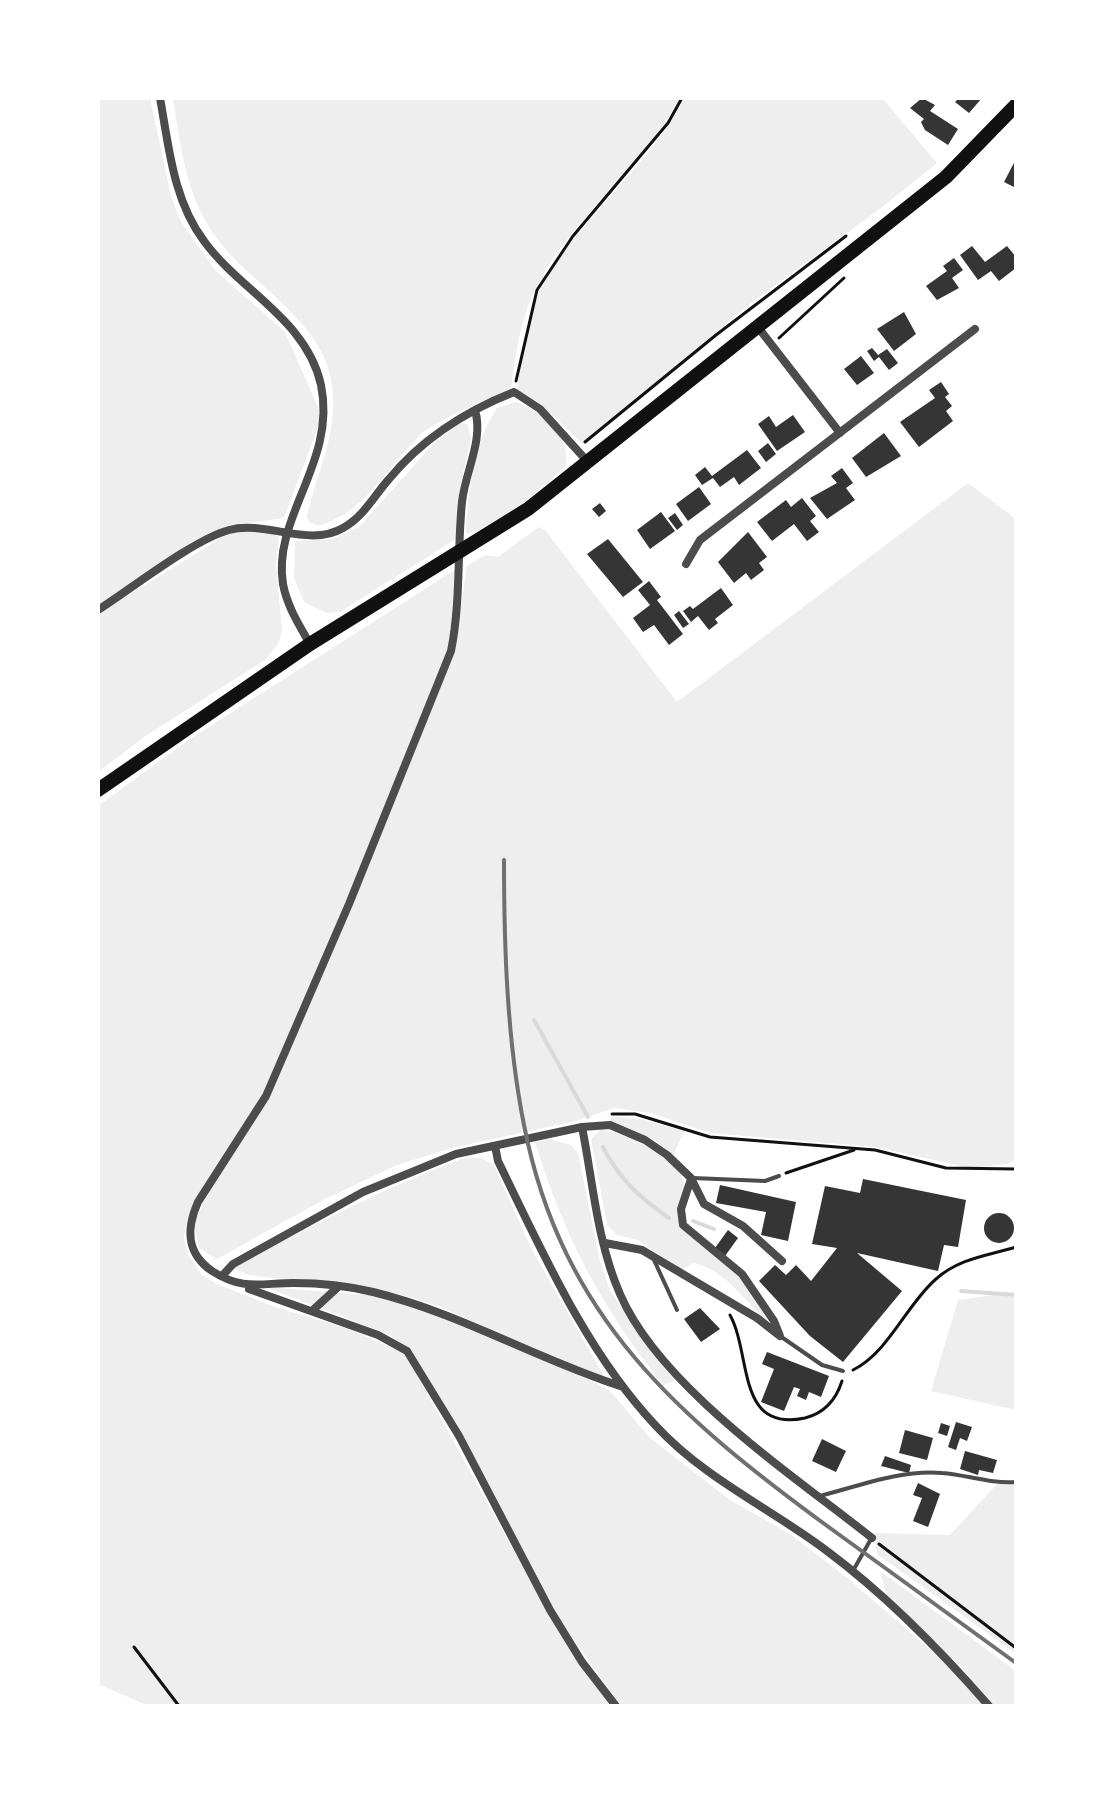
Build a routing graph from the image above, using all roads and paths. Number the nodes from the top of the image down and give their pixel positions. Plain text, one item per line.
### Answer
1 (160, 98) edge
2 (682, 98) edge
3 (1014, 112) edge
4 (856, 229) dead end
5 (757, 326) junction
6 (975, 329) dead end
7 (514, 392) junction
8 (475, 410) junction
9 (840, 433) junction
10 (582, 445) dead end
11 (587, 461) junction
12 (289, 531) junction
13 (686, 564) dead end
14 (98, 610) edge
15 (310, 644) junction
16 (98, 790) edge
17 (592, 1126) junction
18 (582, 1127) junction
19 (495, 1146) junction
20 (860, 1149) junction
21 (1015, 1168) edge
22 (779, 1176) joint
23 (691, 1178) junction
24 (605, 1243) junction
25 (1016, 1247) edge
26 (654, 1258) junction
27 (782, 1261) dead end
28 (222, 1276) junction
29 (242, 1287) junction
30 (338, 1287) junction
31 (718, 1295) junction
32 (313, 1310) junction
33 (677, 1310) dead end
34 (780, 1336) junction
35 (843, 1371) junction
36 (623, 1387) junction
37 (1016, 1482) edge
38 (820, 1496) junction
39 (872, 1538) junction
40 (852, 1571) junction
41 (134, 1647) dead end
42 (1016, 1648) edge
43 (179, 1706) edge
44 (616, 1706) edge
45 (989, 1706) edge

1 - 12 street
2 - 7 path
3 - 5 main road
4 - 10 path
5 - 9 street
5 - 11 main road
6 - 9 street
7 - 8 street
7 - 11 street
8 - 12 street
8 - 28 street
9 - 13 street
11 - 15 main road
12 - 14 street
12 - 15 street
15 - 16 main road
17 - 18 street
17 - 20 path
17 - 23 street
18 - 19 street
18 - 24 street
19 - 28 street
19 - 36 street
20 - 21 path
20 - 22 path
22 - 23 lane
23 - 27 street
23 - 34 street
24 - 26 street
24 - 38 street
25 - 35 path
26 - 31 street
26 - 33 lane
28 - 29 street
29 - 30 street
29 - 32 street
30 - 32 street
30 - 36 street
31 - 34 street
31 - 35 path
32 - 44 street
34 - 35 lane
36 - 40 street
37 - 38 lane
38 - 39 street
39 - 40 lane
39 - 42 path
40 - 45 street
41 - 43 path

